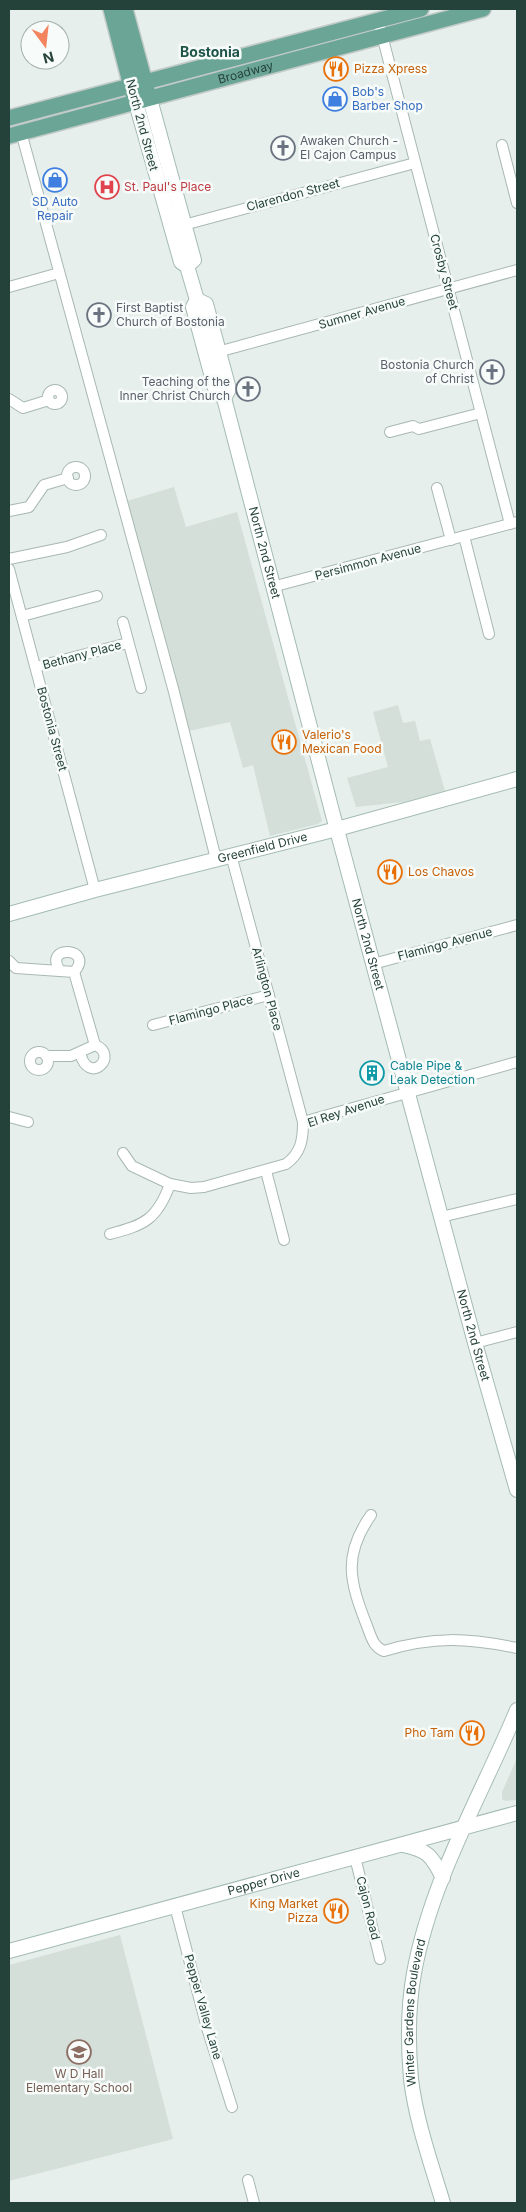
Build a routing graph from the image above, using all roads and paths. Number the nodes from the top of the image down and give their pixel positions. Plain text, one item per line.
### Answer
1 (111, 9) edge
2 (125, 9) edge
3 (421, 9) edge
4 (484, 9) edge
5 (378, 20) junction
6 (382, 36) junction
7 (138, 84) junction
8 (143, 100) junction
9 (9, 118) edge
10 (15, 134) edge
11 (502, 146) dead end
12 (415, 163) junction
13 (517, 203) edge
14 (178, 227) junction
15 (517, 270) edge
16 (59, 273) junction
17 (9, 287) edge
18 (448, 289) junction
19 (197, 300) junction
20 (212, 354) junction
21 (9, 399) edge
22 (49, 400) dead end
23 (481, 413) junction
24 (390, 432) dead end
25 (68, 478) dead end
26 (437, 488) dead end
27 (9, 511) edge
28 (514, 523) edge
29 (101, 535) dead end
30 (464, 536) junction
31 (451, 540) junction
32 (9, 559) edge
33 (9, 569) edge
34 (11, 586) edge
35 (272, 587) junction
36 (97, 596) dead end
37 (22, 616) junction
38 (123, 622) dead end
39 (489, 634) dead end
40 (128, 643) junction
41 (36, 666) junction
42 (141, 688) dead end
43 (517, 779) edge
44 (337, 829) junction
45 (231, 856) junction
46 (216, 859) junction
47 (95, 890) junction
48 (9, 914) edge
49 (517, 925) edge
50 (9, 961) edge
51 (373, 964) junction
52 (60, 971) junction
53 (74, 972) junction
54 (269, 995) junction
55 (153, 1025) dead end
56 (95, 1045) junction
57 (80, 1053) junction
58 (46, 1056) dead end
59 (517, 1062) edge
60 (407, 1091) junction
61 (9, 1117) edge
62 (28, 1122) dead end
63 (303, 1122) junction
64 (123, 1153) dead end
65 (266, 1171) junction
66 (170, 1184) junction
67 (517, 1199) edge
68 (441, 1217) junction
69 (110, 1234) dead end
70 (284, 1240) dead end
71 (517, 1332) edge
72 (475, 1343) junction
73 (517, 1490) edge
74 (371, 1515) dead end
75 (517, 1648) edge
76 (517, 1710) edge
77 (517, 1813) edge
78 (465, 1826) junction
79 (400, 1844) junction
80 (355, 1856) junction
81 (443, 1878) junction
82 (175, 1906) junction
83 (9, 1951) edge
84 (380, 1959) dead end
85 (232, 2107) dead end
86 (248, 2180) dead end
87 (254, 2203) edge
88 (442, 2203) edge

1 - 7 main road, North 2nd Street
2 - 7 main road, North 2nd Street
3 - 5 main road, Broadway
4 - 6 main road, Broadway
5 - 6 street, Crosby Street
5 - 7 main road, Broadway
6 - 8 main road, Broadway
6 - 12 street, Crosby Street
7 - 8 main road, North 2nd Street
7 - 9 main road, Broadway
8 - 10 main road, Broadway
8 - 14 main road, North 2nd Street
8 - 14 main road, North 2nd Street
10 - 16 street
11 - 13 street
12 - 14 street, Clarendon Street
12 - 18 street, Crosby Street
14 - 19 main road, North 2nd Street
15 - 18 street, Sumner Avenue
16 - 17 street
16 - 46 street
18 - 20 street, Sumner Avenue
18 - 23 street, Crosby Street
19 - 20 main road, North 2nd Street
19 - 20 main road, North 2nd Street
20 - 35 main road, North 2nd Street
21 - 22 street
23 - 24 street
23 - 28 street, Crosby Street
25 - 27 street
26 - 31 street
28 - 30 street, Persimmon Avenue
29 - 32 street
30 - 31 street, Persimmon Avenue
30 - 39 street
31 - 35 street, Persimmon Avenue
33 - 34 street, Bostonia Street
34 - 37 street, Bostonia Street
35 - 44 main road, North 2nd Street
36 - 37 street
37 - 41 street, Bostonia Street
38 - 40 street
40 - 41 street, Bethany Place
40 - 42 street
41 - 47 street, Bostonia Street
43 - 44 main road, Greenfield Drive
44 - 45 main road, Greenfield Drive
44 - 51 main road, North 2nd Street
45 - 46 main road, Greenfield Drive
45 - 54 street, Arlington Place
46 - 47 main road, Greenfield Drive
47 - 48 main road, Greenfield Drive
49 - 51 street, Flamingo Avenue
50 - 52 street
51 - 60 main road, North 2nd Street
52 - 53 street
52 - 53 street
53 - 56 street
54 - 55 street, Flamingo Place
54 - 63 street, Arlington Place
56 - 57 street
56 - 57 street
57 - 58 street
59 - 60 street, El Rey Avenue
60 - 63 street, El Rey Avenue
60 - 68 main road, North 2nd Street
61 - 62 street
63 - 65 street, El Rey Avenue
64 - 66 street, El Rey Avenue
65 - 66 street, El Rey Avenue
65 - 70 street
66 - 69 street
67 - 68 street
68 - 72 main road, North 2nd Street
71 - 72 street
72 - 73 main road, North 2nd Street
74 - 75 street
76 - 78 main road
77 - 78 main road, Pepper Drive
78 - 79 main road, Pepper Drive
78 - 81 main road, Winter Gardens Boulevard
79 - 80 main road, Pepper Drive
79 - 81 main road
80 - 82 main road, Pepper Drive
80 - 84 street, Cajon Road
81 - 88 main road, Winter Gardens Boulevard
82 - 83 main road, Pepper Drive
82 - 85 street, Pepper Valley Lane
86 - 87 street

